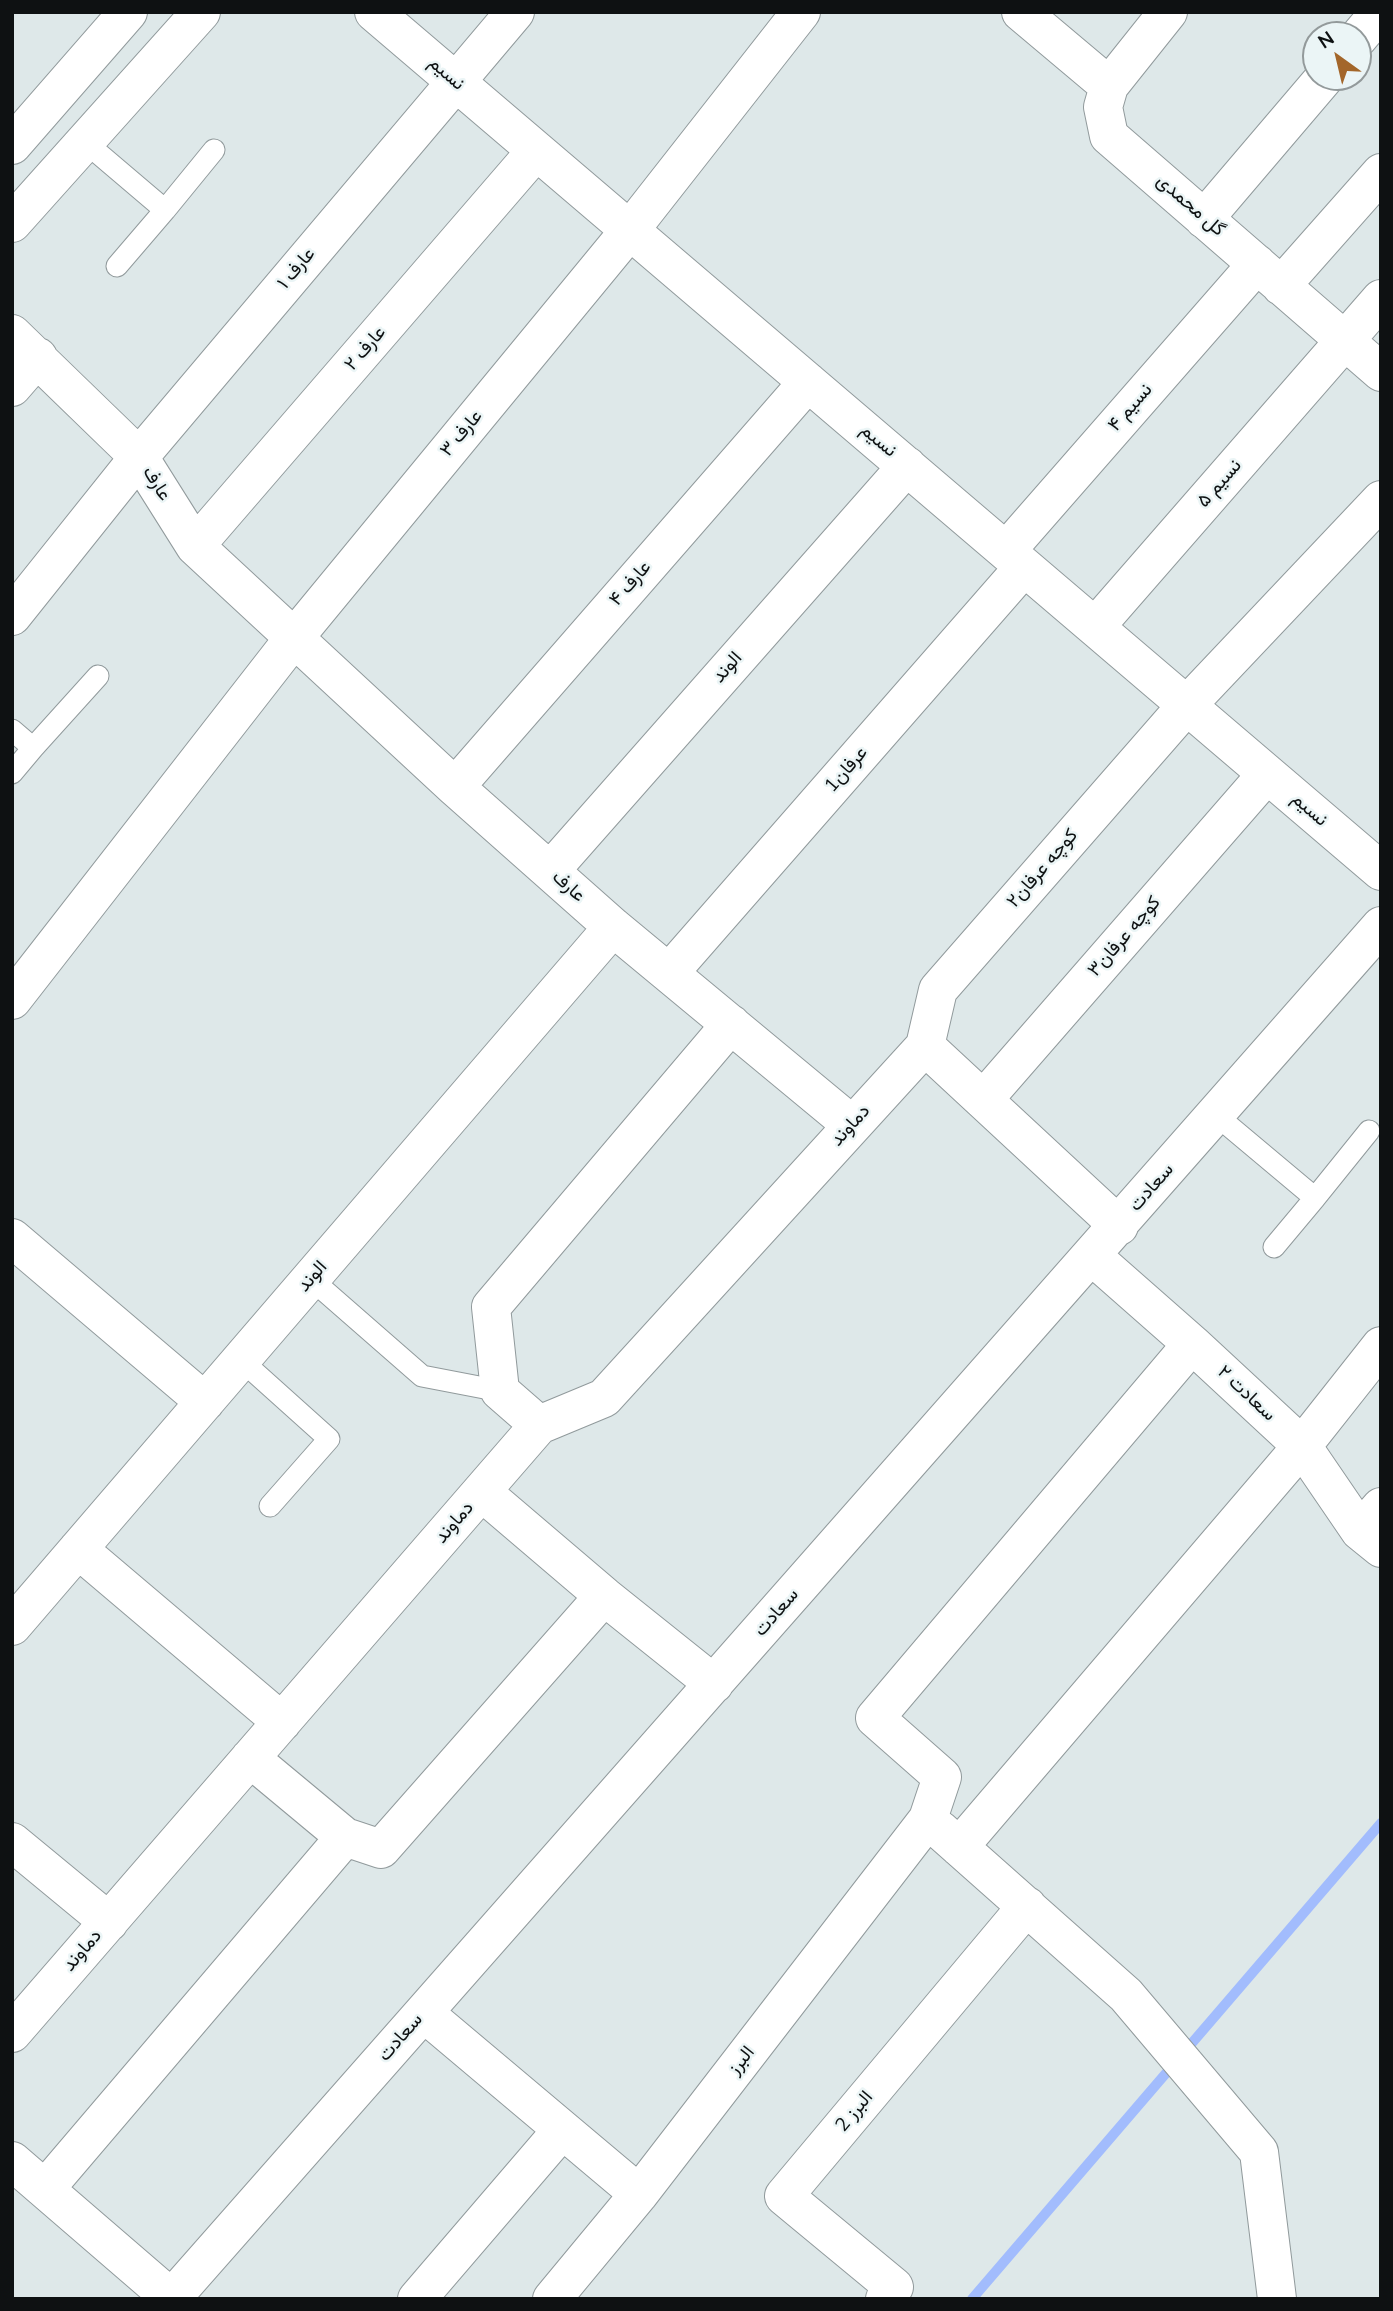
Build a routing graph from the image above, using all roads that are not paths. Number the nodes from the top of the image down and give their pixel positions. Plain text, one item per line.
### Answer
1 (128, 12) edge
2 (201, 12) edge
3 (374, 12) edge
4 (514, 12) edge
5 (801, 12) edge
6 (1021, 12) edge
7 (1168, 12) edge
8 (455, 81) junction
9 (1109, 86) junction
10 (1313, 91) edge
11 (85, 142) junction
12 (12, 145) edge
13 (214, 150) dead end
14 (536, 151) junction
15 (1381, 173) edge
16 (165, 210) junction
17 (1204, 219) junction
18 (12, 223) edge
19 (630, 230) junction
20 (117, 266) dead end
21 (1269, 275) junction
22 (1381, 299) edge
23 (1344, 341) junction
24 (25, 346) edge
25 (1381, 372) edge
26 (808, 382) junction
27 (12, 387) edge
28 (139, 457) junction
29 (907, 466) junction
30 (1381, 500) edge
31 (195, 546) junction
32 (1015, 559) junction
33 (12, 617) edge
34 (1095, 627) junction
35 (294, 638) junction
36 (98, 676) dead end
37 (1187, 705) junction
38 (12, 730) edge
39 (33, 748) junction
40 (12, 773) edge
41 (1267, 774) junction
42 (455, 787) junction
43 (550, 871) junction
44 (1381, 871) edge
45 (1381, 926) edge
46 (613, 927) junction
47 (669, 973) junction
48 (12, 1000) edge
49 (732, 1024) junction
50 (925, 1046) junction
51 (983, 1100) junction
52 (1216, 1115) junction
53 (852, 1125) junction
54 (1369, 1131) dead end
55 (1315, 1198) junction
56 (1119, 1226) junction
57 (12, 1238) edge
58 (1275, 1247) dead end
59 (1092, 1256) junction
60 (310, 1279) junction
61 (1192, 1344) junction
62 (1381, 1346) edge
63 (241, 1360) junction
64 (500, 1391) junction
65 (205, 1402) junction
66 (540, 1425) junction
67 (1302, 1446) junction
68 (482, 1492) junction
69 (270, 1506) dead end
70 (1374, 1529) edge
71 (78, 1549) junction
72 (604, 1596) junction
73 (12, 1626) edge
74 (714, 1684) junction
75 (282, 1722) junction
76 (250, 1758) junction
77 (928, 1819) junction
78 (345, 1837) junction
79 (12, 1842) edge
80 (959, 1847) junction
81 (1027, 1906) junction
82 (109, 1922) junction
83 (424, 2013) junction
84 (12, 2033) edge
85 (562, 2130) junction
86 (12, 2161) edge
87 (45, 2189) junction
88 (639, 2194) junction
89 (554, 2298) edge
90 (172, 2299) edge
91 (417, 2299) edge
92 (885, 2299) edge
93 (1277, 2299) edge

1 - 12 street
2 - 11 street
3 - 8 street, نسیم
4 - 8 street, عارف ۱
5 - 19 street, عارف ۳
6 - 9 street
7 - 9 street
8 - 14 street, نسیم
8 - 28 street, عارف ۱
9 - 17 street, گل محمدی
10 - 17 street
11 - 16 lane
11 - 18 street
13 - 16 lane
14 - 19 street, نسیم
14 - 31 street, عارف ۲
15 - 21 street, نسیم ۴
16 - 20 lane
17 - 21 street, گل محمدی
19 - 26 street, نسیم
19 - 35 street, عارف ۳
21 - 23 street, گل محمدی
21 - 32 street, نسیم ۴
22 - 23 street, نسیم ۵
23 - 25 street, گل محمدی
23 - 34 street, نسیم ۵
24 - 27 street
24 - 28 street, عارف
26 - 29 street, نسیم
26 - 42 street, عارف ۴
28 - 31 street, عارف
28 - 33 street, عارف ۱
29 - 32 street, نسیم
29 - 43 street, الوند
30 - 37 street, کوچه عرفان۲
31 - 35 street, عارف
32 - 34 street, نسیم
32 - 47 street, عرفان1
34 - 37 street, نسیم
35 - 42 street, عارف
35 - 48 street
36 - 39 lane
37 - 41 street, نسیم
37 - 50 street, کوچه عرفان۲
38 - 39 lane
39 - 40 lane
41 - 44 street, نسیم
41 - 51 street, کوچه عرفان۳
42 - 43 street, عارف
43 - 46 street, عارف
45 - 52 street, سعادت
46 - 47 street, عارف
46 - 60 street, الوند
47 - 49 street, عارف
49 - 53 street, عارف
49 - 64 street
50 - 51 street
50 - 53 street, دماوند
51 - 56 street
52 - 55 lane
52 - 56 street, سعادت
53 - 66 street, دماوند
54 - 55 lane
55 - 58 lane
56 - 59 street, سعادت
57 - 65 street
59 - 61 street, سعادت ۲
59 - 74 street, سعادت
60 - 63 street, الوند
60 - 64 lane
61 - 67 street, سعادت ۲
61 - 77 street, البرز
62 - 67 street
63 - 65 street, الوند
63 - 69 lane
64 - 66 street
65 - 71 street, الوند
66 - 68 street, دماوند
67 - 70 street, سعادت ۲
67 - 80 street
68 - 72 street
68 - 75 street, دماوند
71 - 73 street, الوند
71 - 75 street
72 - 74 street
72 - 78 street
74 - 83 street, سعادت
75 - 76 street, دماوند
76 - 78 street
76 - 82 street, دماوند
77 - 80 street
77 - 88 street, البرز
78 - 87 street
79 - 82 street
80 - 81 street
81 - 92 street, البرز 2
81 - 93 street
82 - 84 street, دماوند
83 - 85 street
83 - 90 street, سعادت
85 - 88 street
85 - 91 street
86 - 87 street
87 - 90 street
88 - 89 street, البرز

